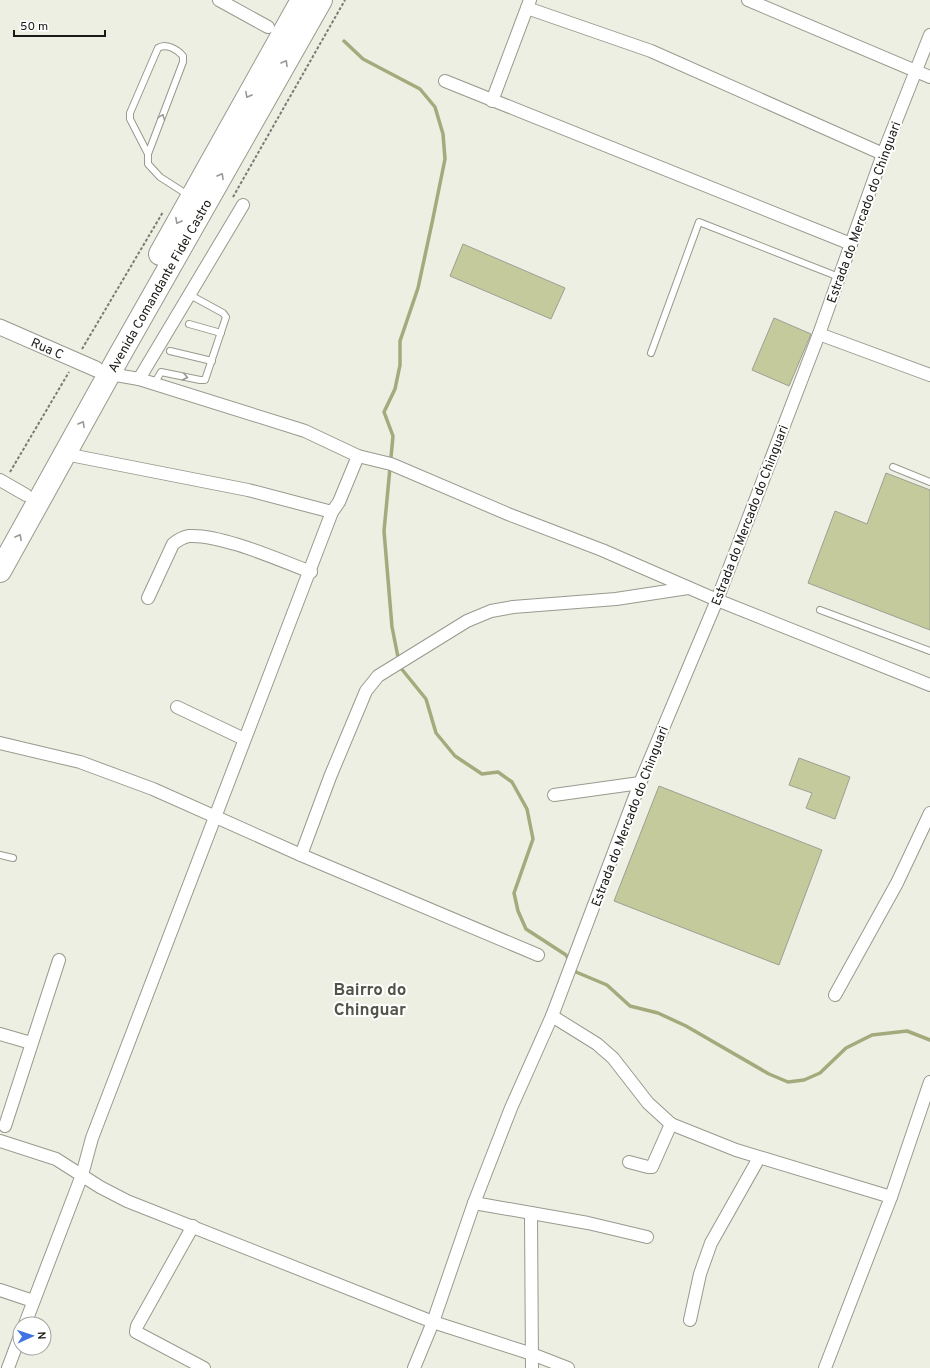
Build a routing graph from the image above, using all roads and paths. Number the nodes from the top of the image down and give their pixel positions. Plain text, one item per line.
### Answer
1 (220, 0) edge
2 (302, 0) edge
3 (321, 0) edge
4 (345, 0) edge
5 (748, 0) edge
6 (528, 4) edge
7 (268, 27) dead end
8 (930, 35) edge
9 (916, 71) junction
10 (930, 76) edge
11 (445, 81) dead end
12 (492, 101) junction
13 (148, 154) junction
14 (883, 154) junction
15 (184, 192) junction
16 (232, 198) dead end
17 (243, 205) dead end
18 (850, 244) junction
19 (839, 277) junction
20 (190, 295) junction
21 (189, 324) dead end
22 (0, 327) edge
23 (221, 333) junction
24 (820, 334) junction
25 (170, 351) dead end
26 (650, 354) dead end
27 (76, 360) junction
28 (212, 361) junction
29 (103, 371) junction
30 (930, 375) edge
31 (139, 380) junction
32 (154, 384) junction
33 (65, 454) junction
34 (358, 456) junction
35 (892, 467) dead end
36 (2, 481) edge
37 (930, 482) edge
38 (26, 495) junction
39 (332, 512) junction
40 (0, 541) edge
41 (0, 571) edge
42 (310, 572) junction
43 (688, 588) junction
44 (148, 598) dead end
45 (717, 600) junction
46 (820, 610) dead end
47 (930, 651) edge
48 (930, 685) edge
49 (177, 707) dead end
50 (244, 739) junction
51 (0, 743) edge
52 (640, 783) junction
53 (554, 795) dead end
54 (930, 813) edge
55 (214, 817) junction
56 (0, 855) edge
57 (301, 855) junction
58 (12, 858) dead end
59 (538, 955) dead end
60 (59, 960) dead end
61 (835, 995) dead end
62 (552, 1016) junction
63 (0, 1034) edge
64 (31, 1043) junction
65 (928, 1086) edge
66 (671, 1124) junction
67 (5, 1126) dead end
68 (0, 1141) edge
69 (759, 1158) junction
70 (629, 1162) dead end
71 (82, 1175) junction
72 (891, 1197) junction
73 (474, 1203) junction
74 (531, 1213) junction
75 (193, 1226) junction
76 (647, 1237) dead end
77 (0, 1290) edge
78 (34, 1301) junction
79 (28, 1316) edge
80 (690, 1320) dead end
81 (433, 1322) junction
82 (532, 1354) junction
83 (12, 1356) edge
84 (8, 1368) edge
85 (204, 1368) edge
86 (414, 1368) edge
87 (532, 1368) edge
88 (568, 1368) edge
89 (824, 1368) edge

1 - 7 street
2 -> 15 highway, Avenida Comandante Fidel Castro
29 -> 3 highway, Avenida Comandante Fidel Castro
4 - 16 path
5 - 9 street
6 - 12 street
6 - 14 street
8 - 9 street, Estrada do Mercado do Chinguari
9 - 10 street
9 - 14 street, Estrada do Mercado do Chinguari
11 - 12 street
12 - 18 street
13 -> 13 lane
13 - 15 lane
14 - 18 street, Estrada do Mercado do Chinguari
15 - 27 path
15 -> 29 highway, Avenida Comandante Fidel Castro
17 - 20 street
18 - 19 street, Estrada do Mercado do Chinguari
19 - 24 street, Estrada do Mercado do Chinguari
19 - 26 lane
20 - 23 lane
20 - 31 street
21 - 23 lane
22 - 27 street, Rua C
23 - 28 lane
24 - 30 street
24 - 45 street, Estrada do Mercado do Chinguari
25 - 28 lane
27 - 29 street, Rua C
27 - 36 path
32 -> 28 lane
29 - 31 street
33 -> 29 highway, Avenida Comandante Fidel Castro
29 - 38 highway, Avenida Comandante Fidel Castro
31 - 32 street
32 - 34 street
33 - 39 street
41 -> 33 highway, Avenida Comandante Fidel Castro
34 - 39 street
34 - 43 street
35 - 37 lane
36 - 38 street
38 - 40 highway, Avenida Comandante Fidel Castro
39 - 42 street
42 - 44 street
42 - 50 street
43 - 45 street
43 - 57 street
45 - 48 street
45 - 52 street, Estrada do Mercado do Chinguari
46 - 47 lane
49 - 50 street
50 - 55 street
51 - 55 street
52 - 53 street
52 - 62 street, Estrada do Mercado do Chinguari
54 - 61 street
55 - 57 street
55 - 71 street
56 - 58 lane
57 - 59 street
60 - 64 street
62 - 66 street
62 - 73 street, Estrada do Mercado do Chinguari
63 - 64 street
64 - 67 street
65 - 72 street
66 - 69 street
66 - 70 street
68 - 71 street
69 - 72 street
69 - 80 street
71 - 75 street
71 - 78 street
72 - 89 street
73 - 74 street
73 - 81 street, Estrada do Mercado do Chinguari
74 - 76 street
74 - 82 street
75 - 81 street
75 - 85 street
77 - 78 street
78 - 79 street
81 - 82 street
81 - 86 street, Estrada do Mercado do Chinguari
82 - 87 street
82 - 88 street
83 - 84 street

